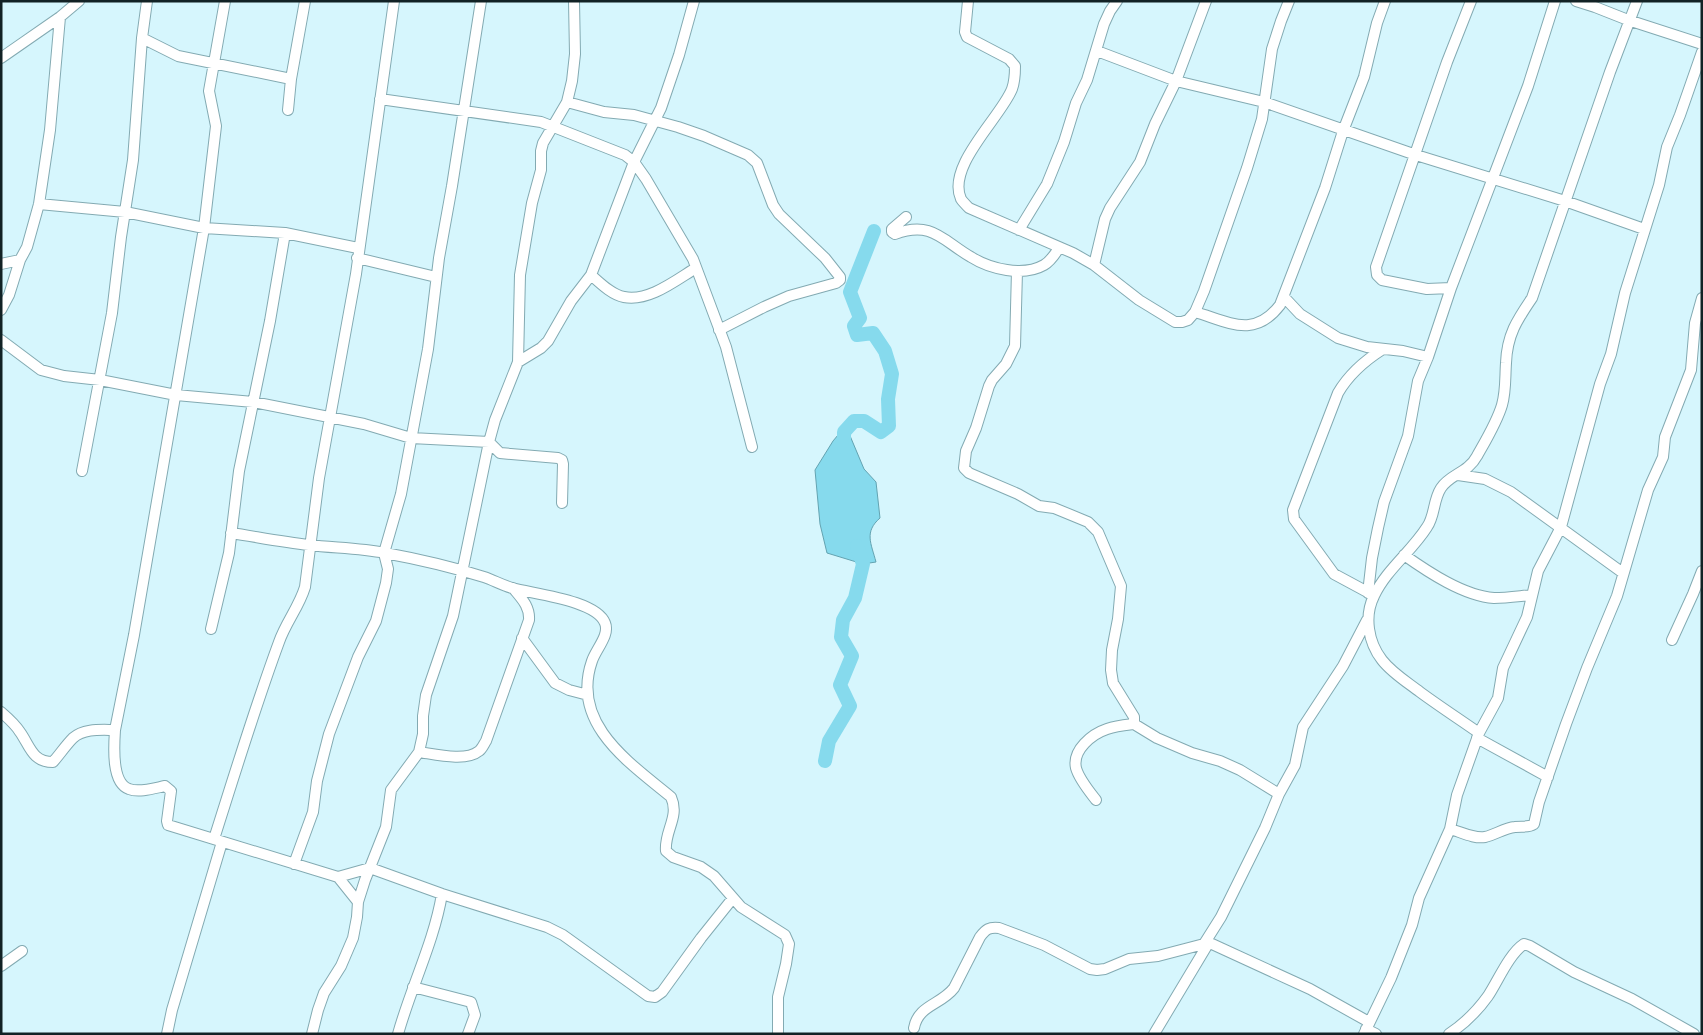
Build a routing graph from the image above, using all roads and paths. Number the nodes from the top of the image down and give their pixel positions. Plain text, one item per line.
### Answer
1 (79, 1) edge
2 (147, 1) edge
3 (225, 1) edge
4 (305, 1) edge
5 (394, 1) edge
6 (481, 1) edge
7 (574, 1) edge
8 (694, 1) edge
9 (968, 1) edge
10 (1117, 1) edge
11 (1206, 1) edge
12 (1289, 1) edge
13 (1385, 1) edge
14 (1470, 1) edge
15 (1555, 1) edge
16 (1576, 1) edge
17 (1637, 1) edge
18 (60, 17) junction
19 (1628, 20) junction
20 (142, 38) junction
21 (1702, 44) edge
22 (1097, 51) junction
23 (1702, 52) edge
24 (1, 58) edge
25 (214, 64) junction
26 (291, 79) junction
27 (1176, 81) junction
28 (380, 99) junction
29 (567, 102) junction
30 (1264, 102) junction
31 (288, 110) dead end
32 (463, 110) junction
33 (654, 121) junction
34 (553, 125) junction
35 (1343, 131) junction
36 (1416, 155) junction
37 (634, 162) junction
38 (1492, 178) junction
39 (1565, 201) junction
40 (39, 204) junction
41 (125, 212) junction
42 (906, 217) dead end
43 (204, 228) junction
44 (1644, 229) junction
45 (1019, 230) junction
46 (285, 233) junction
47 (1059, 248) junction
48 (358, 253) junction
49 (20, 260) junction
50 (1, 264) edge
51 (1094, 265) junction
52 (696, 268) junction
53 (1017, 271) junction
54 (591, 275) junction
55 (436, 277) junction
56 (1451, 288) junction
57 (1284, 297) junction
58 (1702, 298) edge
59 (1, 310) edge
60 (1195, 312) junction
61 (1698, 324) edge
62 (719, 330) junction
63 (1, 340) edge
64 (1383, 349) junction
65 (1428, 356) junction
66 (518, 362) junction
67 (100, 380) junction
68 (176, 395) junction
69 (253, 402) junction
70 (330, 416) junction
71 (411, 438) junction
72 (489, 442) junction
73 (752, 447) dead end
74 (82, 471) dead end
75 (1458, 475) junction
76 (562, 503) dead end
77 (1561, 527) junction
78 (231, 533) junction
79 (311, 545) junction
80 (384, 553) junction
81 (1404, 555) junction
82 (461, 571) junction
83 (1702, 572) edge
84 (1622, 573) junction
85 (513, 588) junction
86 (1371, 594) junction
87 (1532, 595) junction
88 (1367, 620) junction
89 (211, 629) dead end
90 (522, 638) junction
91 (1672, 640) dead end
92 (588, 695) junction
93 (1, 712) edge
94 (1134, 724) junction
95 (115, 730) junction
96 (1478, 736) junction
97 (419, 752) junction
98 (1548, 777) junction
99 (1279, 794) junction
100 (1096, 800) dead end
101 (1450, 829) junction
102 (218, 841) junction
103 (294, 864) junction
104 (370, 868) junction
105 (338, 877) junction
106 (442, 894) junction
107 (733, 898) junction
108 (358, 902) junction
109 (1206, 944) junction
110 (22, 951) dead end
111 (1, 966) edge
112 (413, 987) junction
113 (914, 1028) dead end
114 (1366, 1028) edge
115 (1454, 1032) edge
116 (167, 1034) edge
117 (312, 1034) edge
118 (398, 1034) edge
119 (468, 1034) edge
120 (778, 1034) edge
121 (1154, 1034) edge
122 (1376, 1034) edge
123 (1694, 1034) edge

1 - 18 street
2 - 20 street
3 - 25 street
4 - 26 street
5 - 28 street
6 - 32 street
7 - 29 street
8 - 33 street
9 - 45 street
10 - 22 street
11 - 27 street
12 - 30 street
13 - 35 street
14 - 36 street
15 - 38 street
16 - 19 street
17 - 19 street
18 - 24 street
18 - 40 street
19 - 21 street
19 - 39 street
20 - 25 street
20 - 41 street
22 - 27 street
22 - 45 street
23 - 44 street
25 - 26 street
25 - 43 street
26 - 31 street
27 - 30 street
27 - 51 street
28 - 32 street
28 - 48 street
29 - 33 street
29 - 34 street
30 - 35 street
30 - 60 street
32 - 34 street
32 - 55 street
33 - 37 street
33 - 62 street
34 - 37 street
34 - 66 street
35 - 36 street
35 - 57 street
36 - 38 street
36 - 56 street
37 - 52 street
37 - 54 street
38 - 39 street
38 - 56 street
39 - 44 street
39 - 75 street
40 - 41 street
40 - 49 street
41 - 43 street
41 - 67 street
42 - 53 street
43 - 46 street
43 - 68 street
44 - 77 street
45 - 47 street
46 - 48 street
46 - 69 street
47 - 51 street
47 - 53 street
48 - 55 street
48 - 70 street
49 - 50 street
49 - 59 street
51 - 60 street
52 - 54 street
52 - 62 street
53 - 94 street
54 - 66 street
55 - 71 street
56 - 65 street
57 - 60 street
57 - 64 street
58 - 61 street
61 - 84 street
62 - 73 street
63 - 67 street
64 - 65 street
64 - 86 street
65 - 86 street
66 - 72 street
67 - 68 street
67 - 74 street
68 - 69 street
68 - 95 street
69 - 70 street
69 - 78 street
70 - 71 street
70 - 79 street
71 - 72 street
71 - 80 street
72 - 76 street
72 - 82 street
75 - 77 street
75 - 81 street
77 - 84 street
77 - 87 street
78 - 79 street
78 - 89 street
79 - 80 street
79 - 102 street
80 - 82 street
80 - 103 street
81 - 86 street
81 - 87 street
82 - 85 street
82 - 97 street
83 - 91 street
84 - 98 street
85 - 90 street
85 - 92 street
86 - 88 street
87 - 96 street
88 - 96 street
88 - 99 street
90 - 92 street
90 - 97 street
92 - 107 street
93 - 95 street
94 - 99 street
94 - 100 street
95 - 102 street
96 - 98 street
96 - 101 street
97 - 104 street
98 - 101 street
99 - 109 street
101 - 114 street
102 - 103 street
102 - 116 street
103 - 105 street
104 - 105 street
104 - 106 street
104 - 108 street
105 - 108 street
106 - 107 street
106 - 112 street
107 - 120 street
108 - 117 street
109 - 113 street
109 - 114 street
109 - 121 street
110 - 111 street
112 - 118 street
112 - 119 street
114 - 122 street
115 - 123 street

